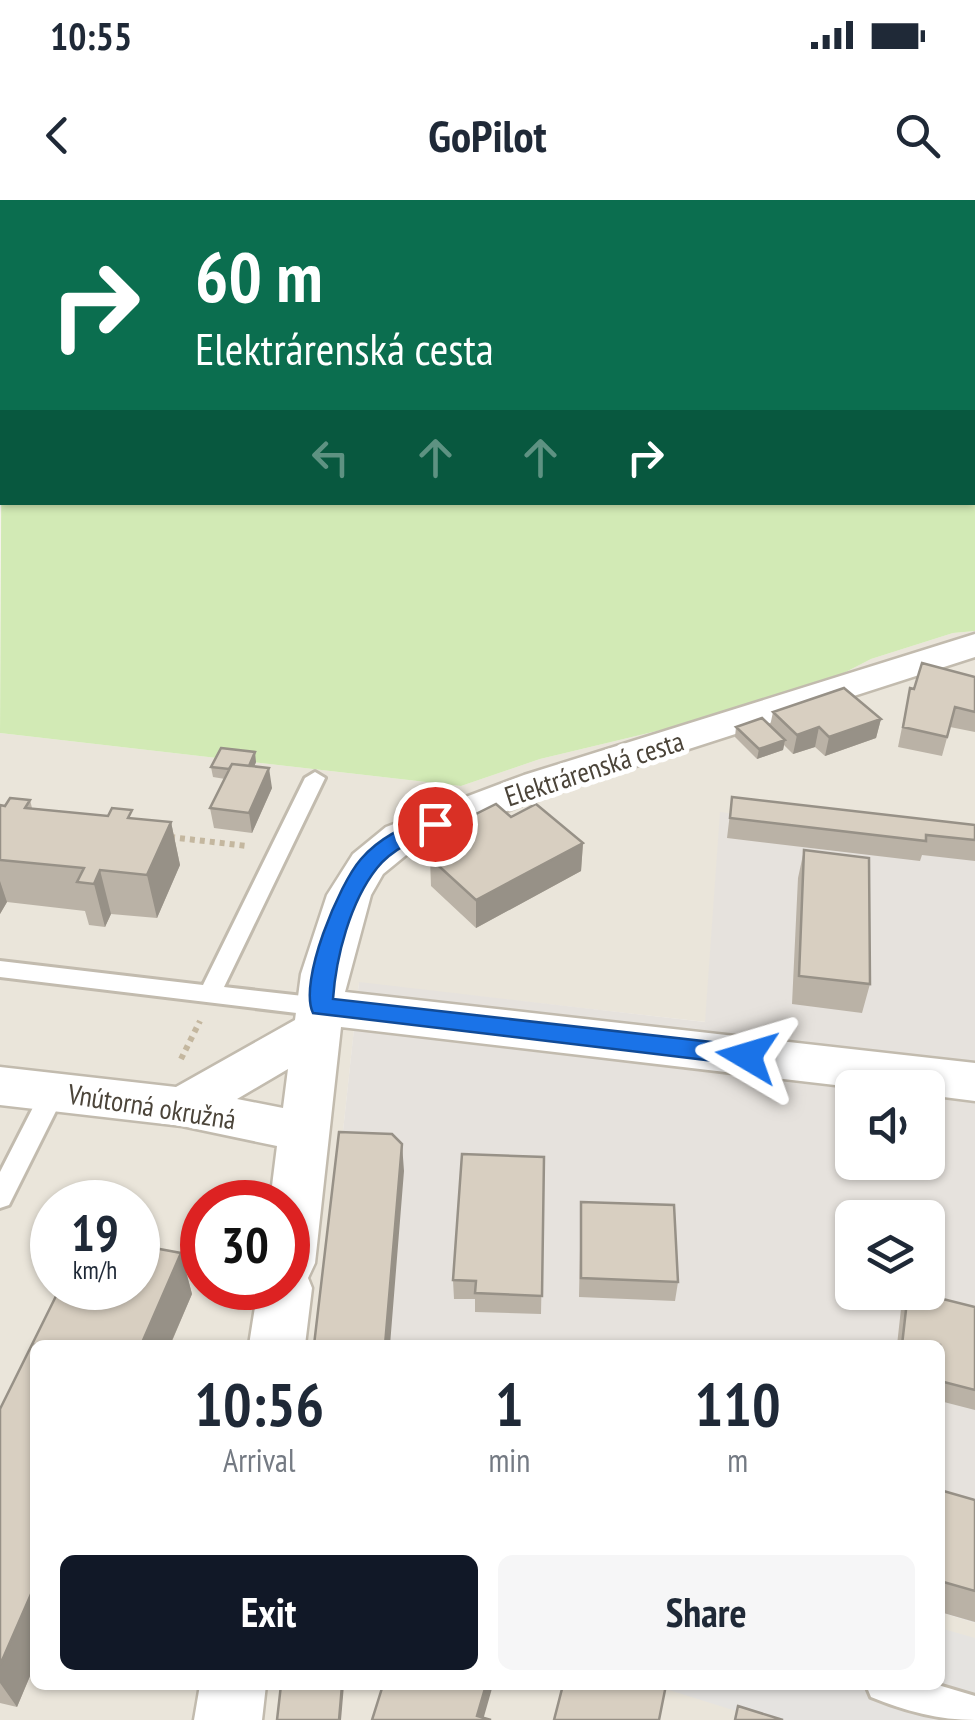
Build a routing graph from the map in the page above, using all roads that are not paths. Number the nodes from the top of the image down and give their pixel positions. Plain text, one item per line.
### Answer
1 (975, 645) edge
2 (315, 778) dead end
3 (0, 969) edge
4 (209, 999) junction
5 (318, 1019) junction
6 (975, 1082) edge
7 (0, 1086) edge
8 (54, 1091) junction
9 (177, 1092) junction
10 (304, 1132) junction
11 (298, 1180) edge
12 (0, 1198) edge
13 (282, 1310) edge
14 (279, 1340) edge
15 (232, 1690) edge
16 (899, 1690) edge
17 (975, 1714) edge
18 (228, 1720) edge

1 - 5 street, Elektrárenská cesta
2 - 4 lane
3 - 4 lane
4 - 5 lane
5 - 6 street
5 - 9 street
5 - 10 street
7 - 8 street, Vnútorná okružná
8 - 9 street, Vnútorná okružná
8 - 12 lane
9 - 10 street, Vnútorná okružná
10 - 11 street
13 - 14 street
15 - 18 street
16 - 17 lane

